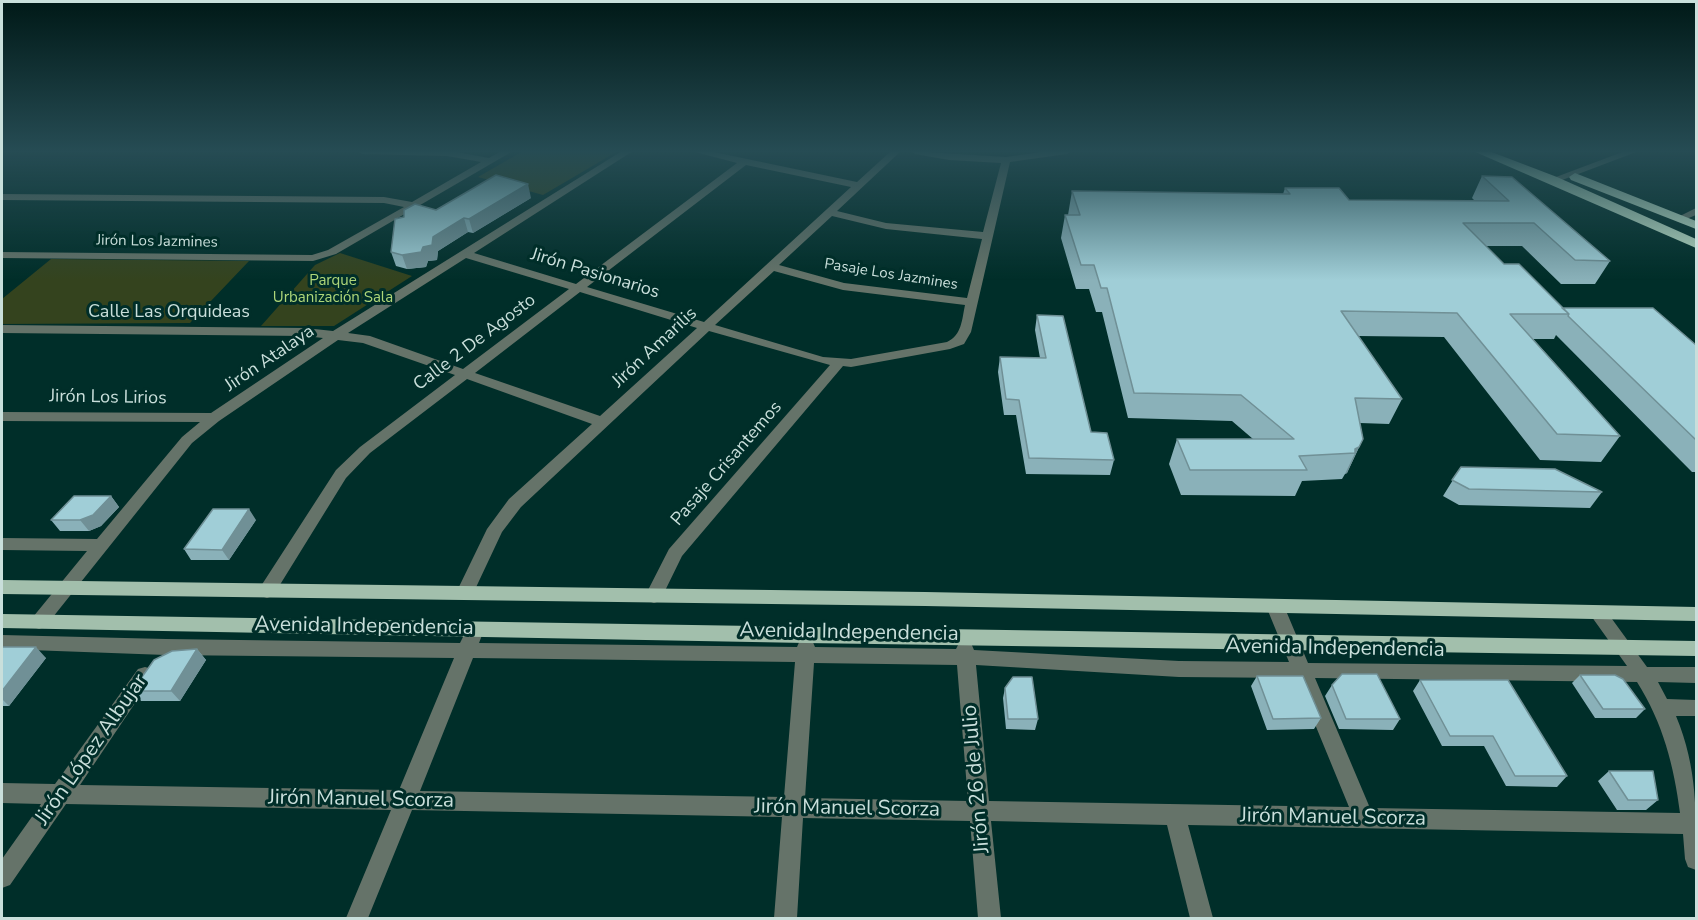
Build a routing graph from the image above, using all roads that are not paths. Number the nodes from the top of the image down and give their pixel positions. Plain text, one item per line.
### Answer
1 (432, 194) edge
2 (560, 194) edge
3 (702, 194) edge
4 (847, 194) edge
5 (998, 194) edge
6 (1584, 194) edge
7 (1616, 194) edge
8 (2, 197) edge
9 (412, 205) junction
10 (1696, 211) edge
11 (828, 212) junction
12 (1679, 219) junction
13 (1696, 225) edge
14 (988, 236) junction
15 (1696, 244) edge
16 (465, 254) junction
17 (2, 255) edge
18 (770, 266) junction
19 (579, 288) junction
20 (972, 302) junction
21 (706, 326) junction
22 (2, 329) edge
23 (336, 335) junction
24 (838, 364) junction
25 (465, 374) junction
26 (2, 416) edge
27 (214, 418) junction
28 (602, 422) junction
29 (2, 544) edge
30 (99, 545) junction
31 (2, 587) edge
32 (66, 588) junction
33 (267, 591) junction
34 (465, 594) junction
35 (654, 596) junction
36 (1275, 606) junction
37 (1598, 613) junction
38 (1696, 614) edge
39 (2, 621) edge
40 (39, 622) junction
41 (182, 624) junction
42 (475, 630) junction
43 (2, 642) edge
44 (1291, 643) junction
45 (166, 646) junction
46 (806, 646) junction
47 (1623, 646) junction
48 (965, 648) junction
49 (1696, 649) edge
50 (467, 651) junction
51 (1302, 671) junction
52 (1696, 675) edge
53 (1642, 676) junction
54 (1662, 707) junction
55 (1696, 708) edge
56 (2, 793) edge
57 (61, 794) junction
58 (406, 800) junction
59 (793, 807) junction
60 (980, 811) junction
61 (1175, 815) junction
62 (1364, 818) junction
63 (1693, 824) junction
64 (1696, 859) edge
65 (2, 877) edge
66 (357, 918) edge
67 (785, 918) edge
68 (989, 918) edge
69 (1202, 918) edge

1 - 9 street
2 - 16 street, Jirón Atalaya
3 - 19 street, Calle 2 De Agosto
4 - 11 street, Jirón Amarilis
5 - 14 street
6 - 15 highway
7 - 12 highway
8 - 9 street
9 - 17 street, Jirón Los Jazmines
10 - 12 street
11 - 14 street
11 - 18 street, Jirón Amarilis
12 - 13 highway
14 - 20 street
16 - 19 street, Jirón Pasionarios
16 - 23 street, Jirón Atalaya
18 - 20 street, Pasaje Los Jazmines
18 - 21 street, Jirón Amarilis
19 - 21 street, Jirón Pasionarios
19 - 25 street, Calle 2 De Agosto
20 - 24 street, Jirón Pasionarios
21 - 24 street, Jirón Pasionarios
21 - 28 street, Jirón Amarilis
22 - 23 street, Calle Las Orquideas
23 - 25 street, Calle Las Orquideas
23 - 27 street, Jirón Atalaya
24 - 35 street, Pasaje Crisantemos
25 - 28 street, Calle Las Orquideas
25 - 33 street, Calle 2 De Agosto
26 - 27 street, Jirón Los Lirios
27 - 30 street, Jirón Atalaya
28 - 34 street, Jirón Amarilis
29 - 30 street
30 - 32 street, Jirón Atalaya
31 - 32 main road, Avenida Independencia
32 - 33 main road, Avenida Independencia
32 - 40 street, Jirón Atalaya
33 - 34 main road, Avenida Independencia
34 - 35 main road, Avenida Independencia
35 - 36 main road, Avenida Independencia
36 - 37 main road, Avenida Independencia
36 - 44 street
37 - 38 main road, Avenida Independencia
37 - 47 street
39 - 40 main road, Avenida Independencia
40 - 41 main road, Avenida Independencia
41 - 42 main road, Avenida Independencia
41 - 45 street, Jirón López Albujar
42 - 46 main road, Avenida Independencia
42 - 50 street
43 - 45 street, Avenida Independencia
44 - 47 main road, Avenida Independencia
44 - 48 main road, Avenida Independencia
44 - 51 street
45 - 50 street, Avenida Independencia
45 - 57 street, Jirón López Albujar
46 - 48 street, Avenida Independencia
46 - 50 street, Avenida Independencia
46 - 59 street
47 - 49 main road, Avenida Independencia
47 - 53 street
48 - 51 street, Avenida Independencia
48 - 60 street, Jirón 26 de Julio
50 - 58 street
51 - 53 street, Avenida Independencia
51 - 62 street
52 - 53 street, Avenida Independencia
53 - 54 street
54 - 55 street
54 - 63 street
56 - 57 street, Jirón Manuel Scorza
57 - 58 street, Jirón Manuel Scorza
57 - 65 street, Jirón López Albujar
58 - 59 street, Jirón Manuel Scorza
58 - 66 street
59 - 60 street, Jirón Manuel Scorza
59 - 67 street
60 - 61 street, Jirón Manuel Scorza
60 - 68 street, Jirón 26 de Julio
61 - 62 street, Jirón Manuel Scorza
61 - 69 street
62 - 63 street, Jirón Manuel Scorza
63 - 64 street

